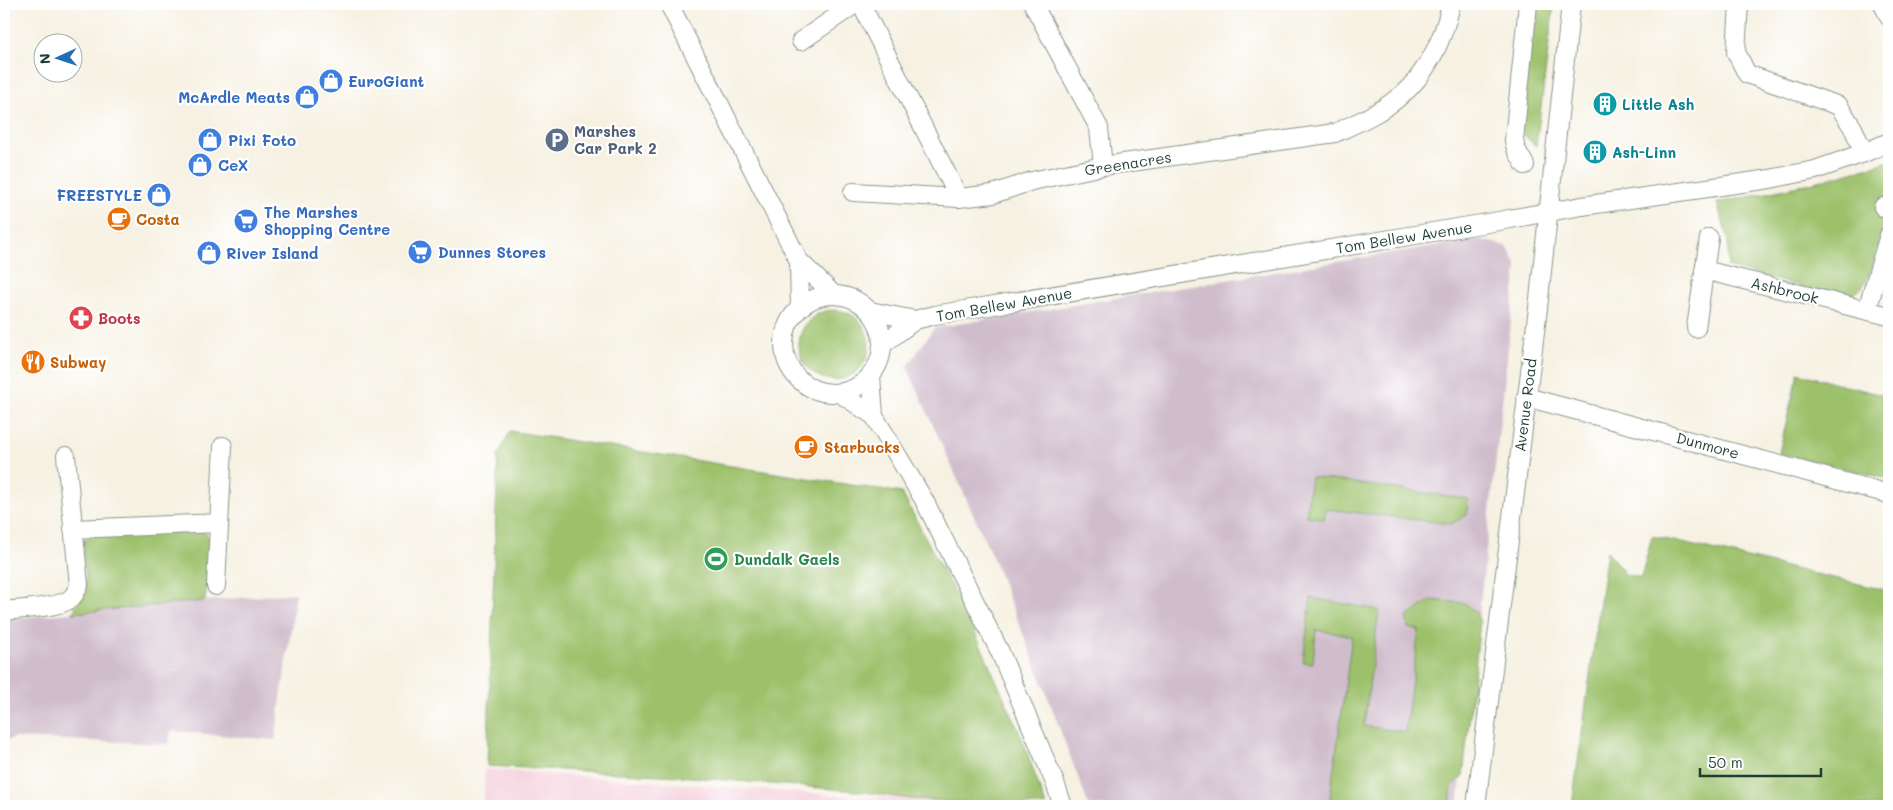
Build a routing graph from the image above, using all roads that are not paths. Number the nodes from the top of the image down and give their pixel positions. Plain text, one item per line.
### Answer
1 (669, 4) edge
2 (855, 4) edge
3 (861, 4) edge
4 (1033, 4) edge
5 (1450, 4) edge
6 (1528, 4) edge
7 (1571, 4) edge
8 (1739, 4) edge
9 (1883, 4) edge
10 (1889, 17) edge
11 (801, 41) dead end
12 (1889, 142) edge
13 (1864, 154) junction
14 (1524, 165) dead end
15 (1103, 166) junction
16 (853, 192) dead end
17 (958, 198) junction
18 (1548, 212) junction
19 (1889, 235) edge
20 (1709, 238) dead end
21 (799, 261) junction
22 (1704, 270) junction
23 (834, 295) junction
24 (800, 307) junction
25 (1867, 310) junction
26 (870, 311) junction
27 (1889, 316) edge
28 (914, 320) junction
29 (1696, 328) dead end
30 (883, 344) junction
31 (871, 376) junction
32 (840, 394) junction
33 (1526, 397) junction
34 (874, 416) junction
35 (223, 446) dead end
36 (66, 456) dead end
37 (1889, 494) edge
38 (218, 523) junction
39 (73, 529) junction
40 (216, 586) dead end
41 (4, 611) edge
42 (1063, 806) edge
43 (1476, 806) edge

1 - 21 street
2 - 11 street
3 - 17 street
4 - 15 street
5 - 15 street, Greenacres
6 - 14 street
7 - 18 street, Avenue Road
8 - 13 street
9 - 10 street
12 - 13 street, Tom Bellew Avenue
13 - 18 street, Tom Bellew Avenue
15 - 17 street, Greenacres
16 - 17 street, Greenacres
18 - 28 street, Tom Bellew Avenue
18 - 33 street, Avenue Road
19 - 25 street
20 - 22 street
21 - 23 street
21 - 24 street
22 - 25 street, Ashbrook
22 - 29 street
23 - 24 street
23 - 26 street
24 - 32 street
25 - 27 street, Ashbrook
26 - 28 street, Tom Bellew Avenue
26 - 30 street
28 - 30 street, Tom Bellew Avenue
30 - 31 street
31 - 32 street
31 - 34 street
32 - 34 street
33 - 37 street, Dunmore
33 - 43 street, Avenue Road
34 - 42 street
35 - 38 street
36 - 39 street
38 - 39 street
38 - 40 street
39 - 41 street

